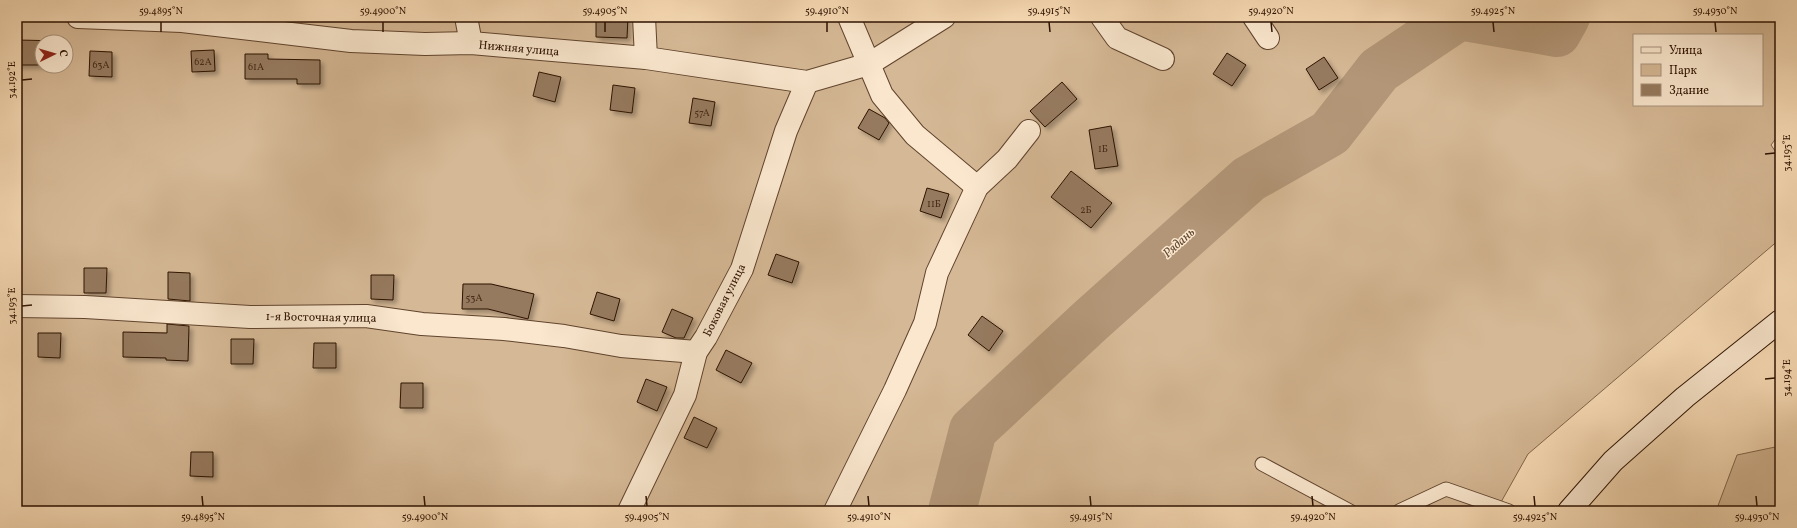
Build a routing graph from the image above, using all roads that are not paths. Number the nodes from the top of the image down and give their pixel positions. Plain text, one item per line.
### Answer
1 (78, 17) edge
2 (466, 17) edge
3 (644, 17) edge
4 (849, 17) edge
5 (944, 17) edge
6 (1102, 17) edge
7 (1254, 17) edge
8 (118, 18) edge
9 (298, 26) edge
10 (1268, 38) dead end
11 (471, 43) junction
12 (646, 58) junction
13 (1163, 58) dead end
14 (869, 64) junction
15 (808, 82) junction
16 (1029, 131) dead end
17 (976, 188) junction
18 (17, 306) edge
19 (1780, 321) edge
20 (696, 352) junction
21 (1262, 464) dead end
22 (629, 511) edge
23 (835, 511) edge
24 (1350, 511) edge
25 (1399, 511) edge
26 (1509, 511) edge
27 (1569, 511) edge

1 - 8 street, Нижняя улица
2 - 11 street
3 - 12 street
4 - 14 street
5 - 14 street, Нижняя улица
6 - 13 street
7 - 10 street
8 - 9 street, Нижняя улица
9 - 11 street, Нижняя улица
11 - 12 street, Нижняя улица
12 - 15 street, Нижняя улица
14 - 15 street, Нижняя улица
14 - 17 street
15 - 20 street, Боковая улица
16 - 17 street
17 - 23 street
18 - 20 street, 1-я Восточная улица
19 - 27 street
20 - 22 street, Боковая улица
21 - 24 lane
25 - 26 lane

